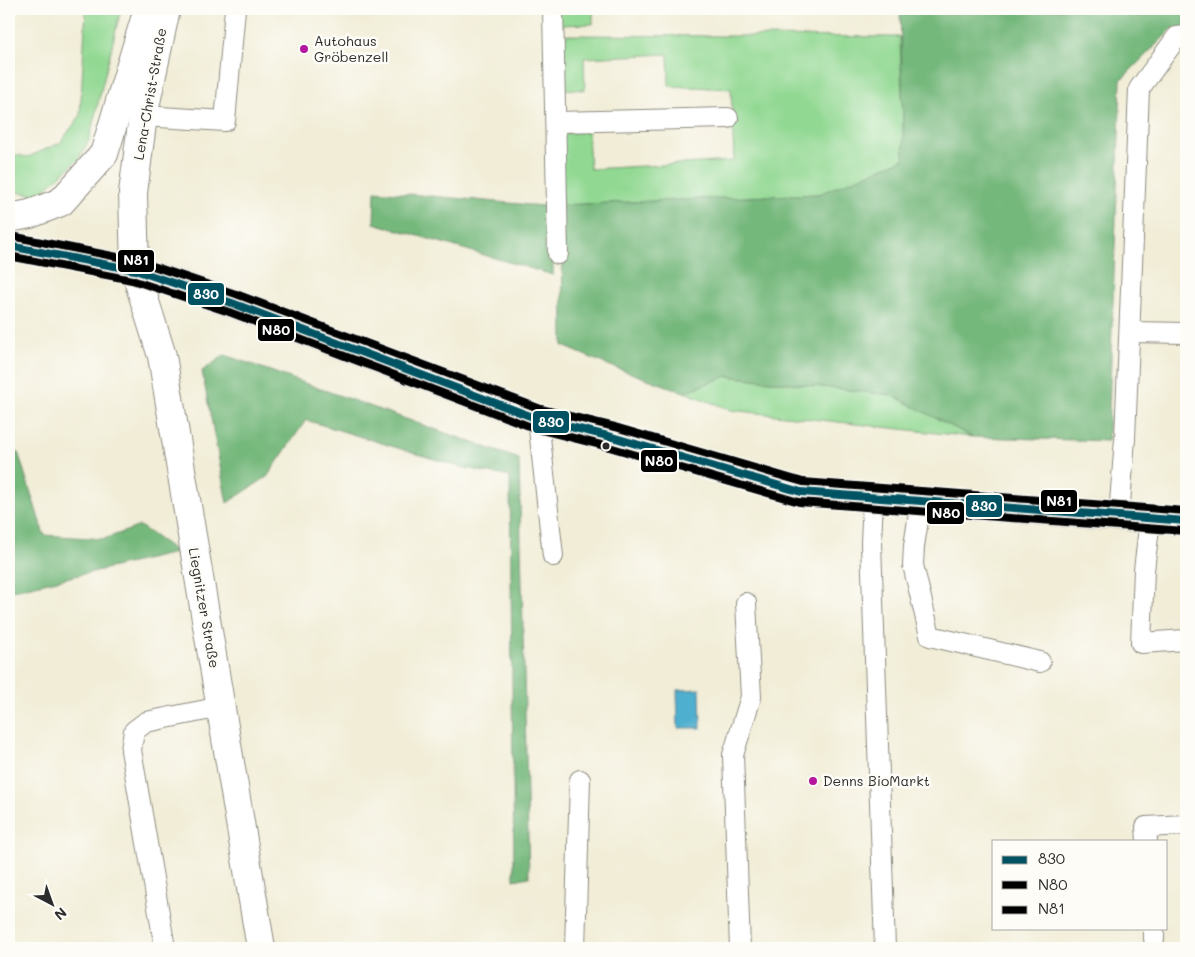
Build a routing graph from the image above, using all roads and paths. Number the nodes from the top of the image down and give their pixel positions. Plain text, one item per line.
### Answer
1 (148, 9) edge
2 (166, 9) edge
3 (235, 9) edge
4 (553, 9) edge
5 (1186, 36) edge
6 (143, 116) junction
7 (728, 118) dead end
8 (556, 122) junction
9 (9, 218) edge
10 (9, 246) edge
11 (558, 254) dead end
12 (135, 270) junction
13 (1130, 332) junction
14 (1186, 333) edge
15 (538, 419) junction
16 (873, 498) junction
17 (921, 501) junction
18 (1119, 516) junction
19 (1150, 519) junction
20 (1186, 521) edge
21 (553, 556) dead end
22 (746, 603) dead end
23 (1186, 640) edge
24 (1040, 662) dead end
25 (220, 707) junction
26 (580, 780) dead end
27 (1186, 825) edge
28 (1147, 840) edge
29 (165, 948) edge
30 (261, 948) edge
31 (575, 948) edge
32 (740, 948) edge
33 (885, 948) edge

1 - 9 main road
2 - 6 main road, Lena-Christ-Straße
3 - 6 lane
4 - 8 lane
5 - 13 lane
6 - 12 main road, Lena-Christ-Straße
7 - 8 lane
8 - 11 lane
10 - 12 main road
12 - 15 main road
12 - 25 main road, Liegnitzer Straße
13 - 14 lane
13 - 18 lane
15 - 16 main road
15 - 21 lane
16 - 17 main road
16 - 33 lane
17 - 18 main road
17 - 24 lane
18 - 19 main road
19 - 20 main road
19 - 23 lane
22 - 32 lane
25 - 29 lane
25 - 30 main road, Liegnitzer Straße
26 - 31 lane
27 - 28 lane

